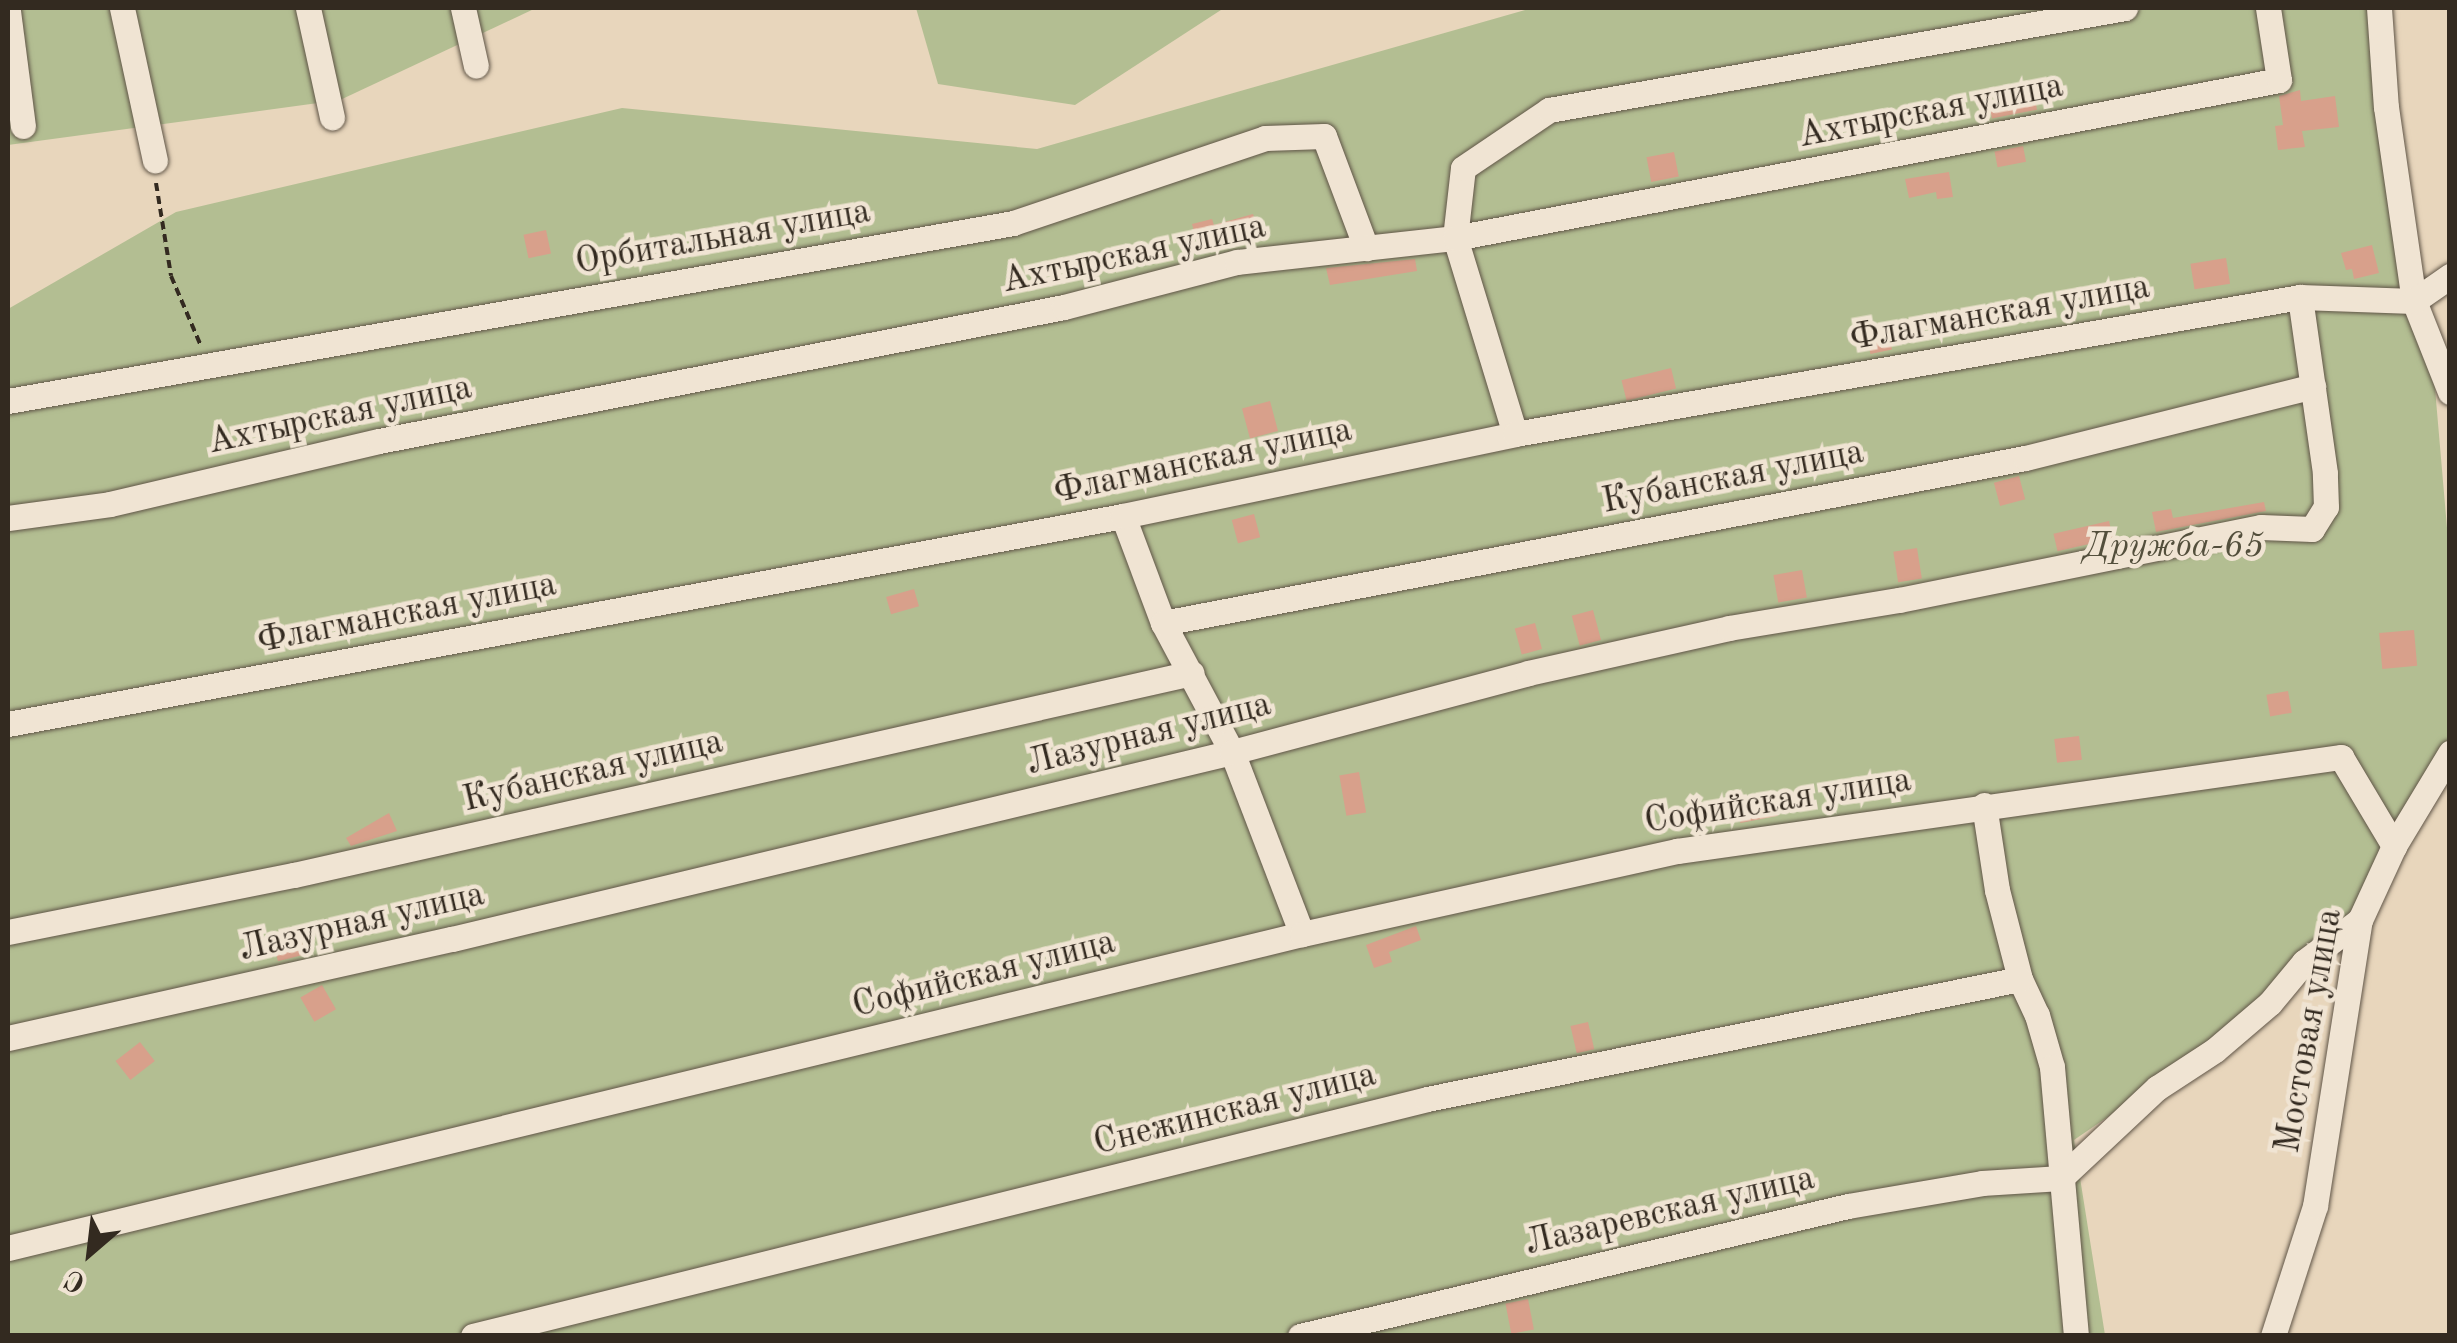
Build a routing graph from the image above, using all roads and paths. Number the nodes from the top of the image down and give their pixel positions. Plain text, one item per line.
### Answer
1 (122, 8) edge
2 (308, 8) edge
3 (463, 8) edge
4 (2125, 8) edge
5 (2268, 8) edge
6 (2378, 8) edge
7 (8, 11) edge
8 (476, 66) dead end
9 (332, 117) dead end
10 (23, 126) dead end
11 (155, 160) joint
12 (1455, 238) junction
13 (1366, 248) junction
14 (2450, 276) edge
15 (2300, 296) junction
16 (2414, 302) junction
17 (209, 364) junction
18 (2313, 386) junction
19 (2450, 392) edge
20 (8, 401) edge
21 (1515, 434) junction
22 (1123, 516) junction
23 (8, 518) edge
24 (1163, 623) junction
25 (1192, 672) junction
26 (8, 724) edge
27 (1232, 752) junction
28 (2450, 754) edge
29 (1984, 805) junction
30 (2394, 846) junction
31 (2360, 920) junction
32 (8, 932) edge
33 (1302, 934) junction
34 (2020, 979) junction
35 (8, 1038) edge
36 (2060, 1178) junction
37 (8, 1248) edge
38 (473, 1336) edge
39 (1300, 1336) edge
40 (2076, 1336) edge
41 (2272, 1336) edge

1 - 11 lane
2 - 9 lane
3 - 8 lane
4 - 12 lane
5 - 12 lane, Ахтырская улица
6 - 16 lane
7 - 10 lane
11 - 17 path
12 - 13 lane, Ахтырская улица
12 - 21 lane
13 - 17 lane, Орбитальная улица
13 - 23 lane, Ахтырская улица
14 - 16 lane
15 - 16 lane, Флагманская улица
15 - 18 lane
15 - 21 lane, Флагманская улица
16 - 19 lane
17 - 20 lane, Орбитальная улица
18 - 24 lane, Кубанская улица
18 - 27 lane, Лазурная улица
21 - 22 lane, Флагманская улица
22 - 24 lane
22 - 26 lane, Флагманская улица
24 - 25 lane
25 - 27 lane
25 - 32 lane, Кубанская улица
27 - 33 lane
27 - 35 lane, Лазурная улица
28 - 30 lane, Мостовая улица
29 - 30 lane, Софийская улица
29 - 33 lane, Софийская улица
29 - 34 lane
30 - 31 lane, Мостовая улица
31 - 36 lane
31 - 41 lane, Мостовая улица
33 - 37 lane, Софийская улица
34 - 36 lane
34 - 38 lane, Снежинская улица
36 - 39 lane, Лазаревская улица
36 - 40 lane

